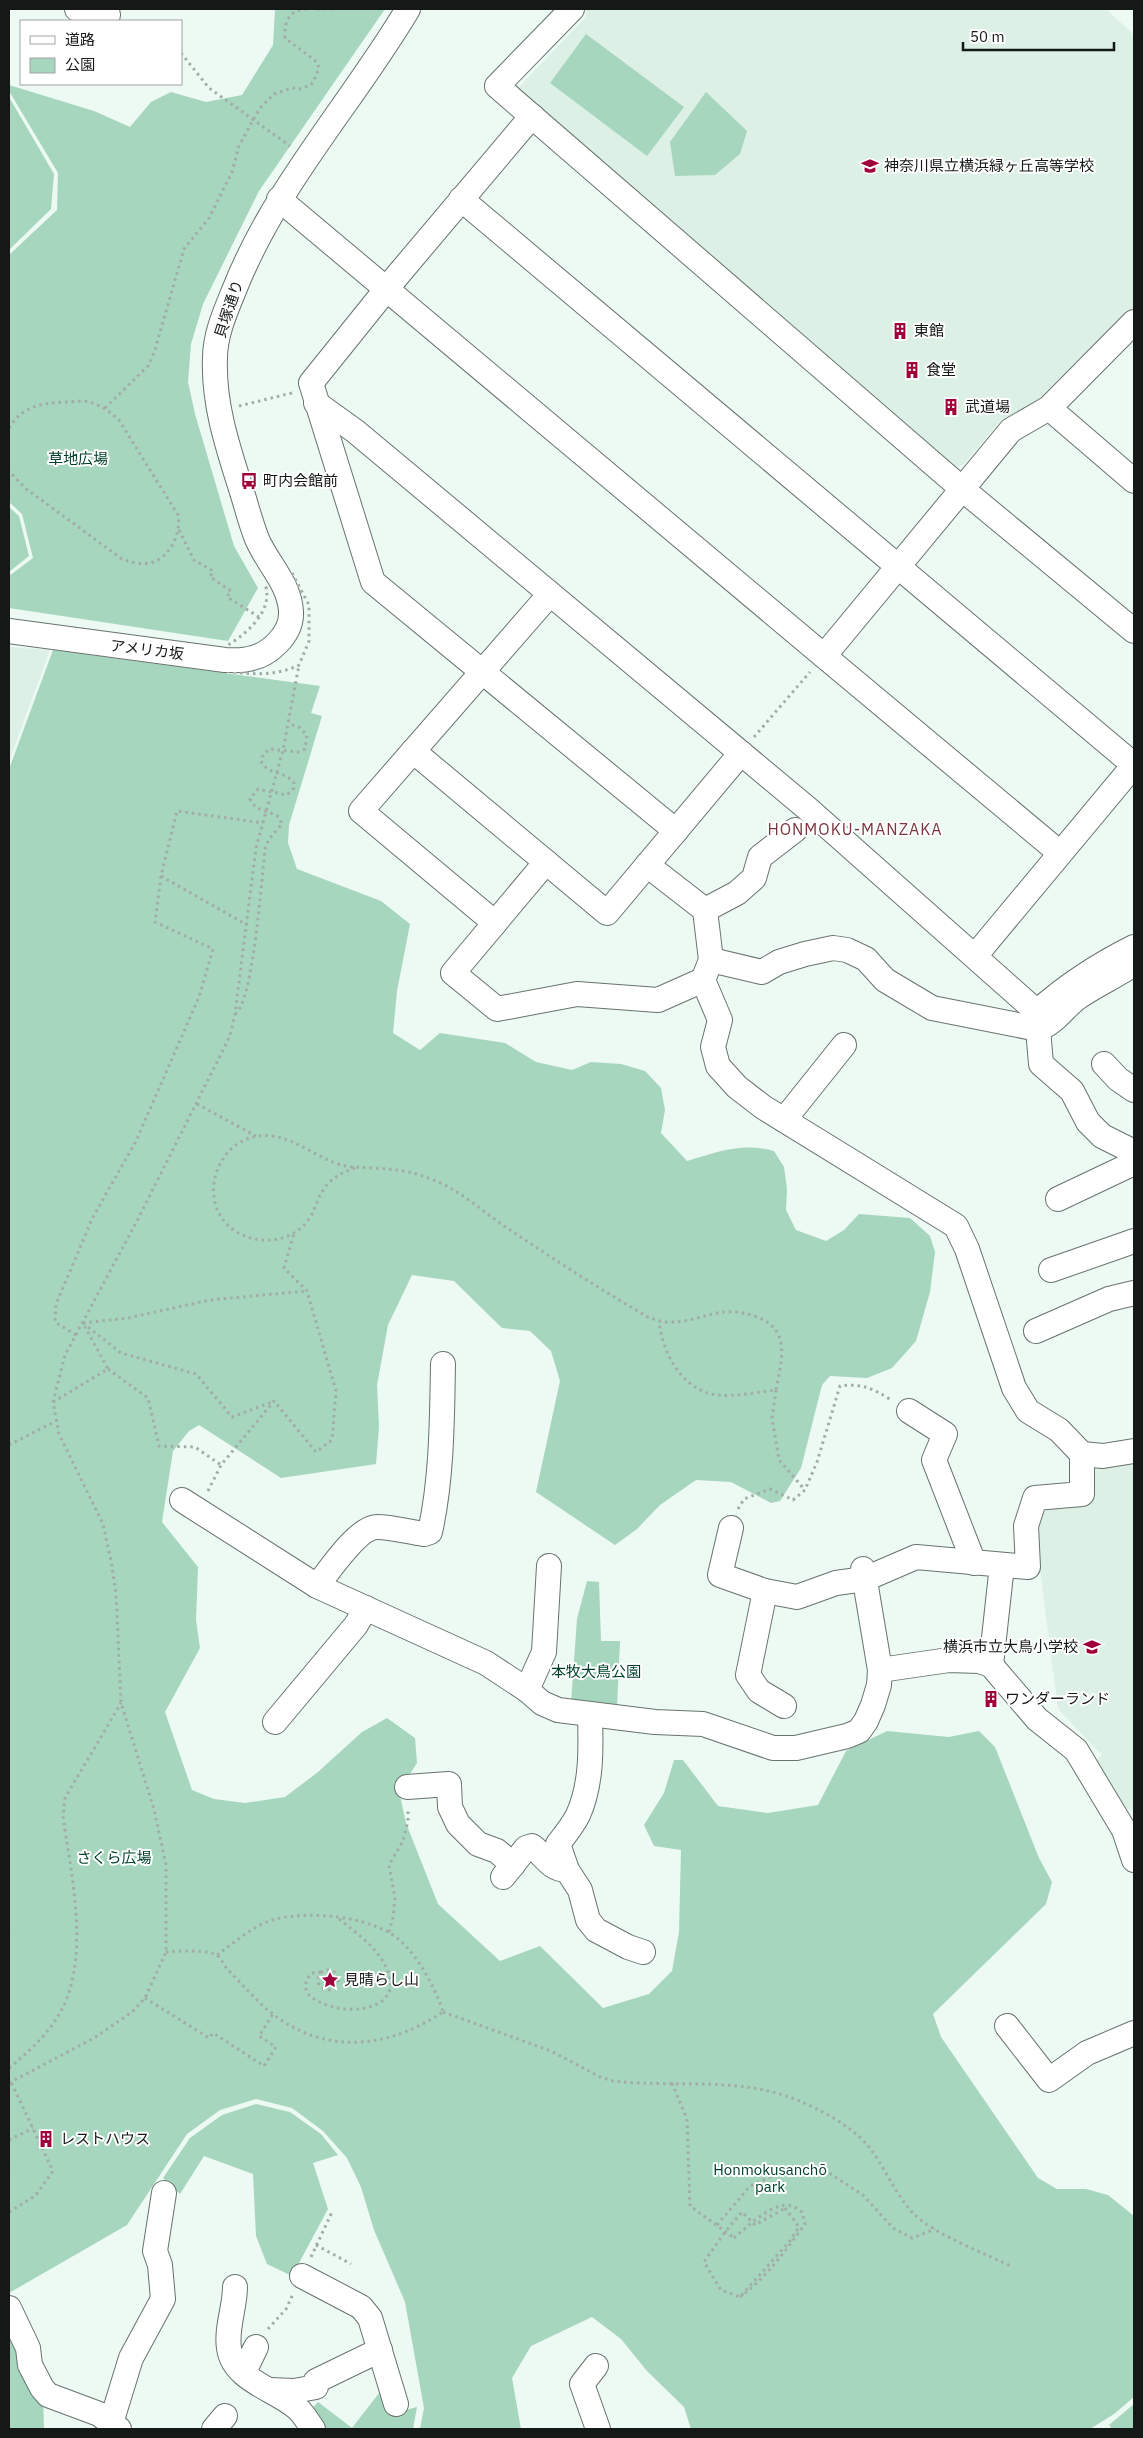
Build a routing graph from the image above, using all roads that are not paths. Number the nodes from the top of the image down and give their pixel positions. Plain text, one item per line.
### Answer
1 (77, 9) edge
2 (408, 9) edge
3 (572, 9) edge
4 (108, 15) dead end
5 (532, 116) junction
6 (279, 199) junction
7 (461, 199) junction
8 (386, 290) junction
9 (1130, 333) edge
10 (314, 396) junction
11 (1049, 408) junction
12 (1134, 481) edge
13 (961, 488) junction
14 (897, 566) junction
15 (550, 594) junction
16 (1134, 631) edge
17 (9, 632) edge
18 (280, 641) joint
19 (824, 656) junction
20 (482, 672) junction
21 (413, 751) junction
22 (741, 753) junction
23 (1134, 765) edge
24 (803, 818) junction
25 (676, 831) junction
26 (1060, 853) junction
27 (546, 862) junction
28 (647, 865) junction
29 (705, 910) junction
30 (495, 923) junction
31 (1134, 947) edge
32 (975, 956) junction
33 (1134, 964) edge
34 (707, 970) junction
35 (1038, 1030) junction
36 (844, 1045) dead end
37 (1104, 1064) dead end
38 (1134, 1090) edge
39 (784, 1120) junction
40 (1134, 1152) edge
41 (1134, 1163) edge
42 (1058, 1200) dead end
43 (1134, 1241) edge
44 (1051, 1270) dead end
45 (1134, 1293) edge
46 (1036, 1331) dead end
47 (442, 1364) dead end
48 (909, 1411) dead end
49 (1134, 1451) edge
50 (1082, 1454) junction
51 (190, 1505) road end
52 (730, 1528) road end
53 (974, 1563) junction
54 (1002, 1565) junction
55 (549, 1566) dead end
56 (864, 1574) junction
57 (317, 1586) junction
58 (765, 1591) junction
59 (366, 1608) junction
60 (990, 1665) junction
61 (880, 1670) junction
62 (527, 1690) junction
63 (784, 1706) dead end
64 (590, 1715) junction
65 (276, 1722) dead end
66 (407, 1787) road end
67 (1129, 1828) edge
68 (1134, 1860) edge
69 (567, 1870) junction
70 (643, 1952) dead end
71 (1007, 2026) dead end
72 (1134, 2033) edge
73 (164, 2194) dead end
74 (302, 2276) road end
75 (235, 2287) dead end
76 (9, 2308) edge
77 (256, 2347) road end
78 (380, 2350) junction
79 (596, 2366) dead end
80 (244, 2372) junction
81 (268, 2390) junction
82 (396, 2404) dead end
83 (115, 2426) edge
84 (313, 2429) edge
85 (598, 2429) edge

1 - 4 street
2 - 6 street, 貝塚通り
3 - 5 street
5 - 7 street
5 - 13 street
6 - 8 street
6 - 18 street, 貝塚通り
7 - 8 street
7 - 14 street
8 - 10 street
8 - 19 street
9 - 11 street
10 - 15 street
10 - 20 street
11 - 12 street
11 - 13 street
13 - 14 street
13 - 16 street
14 - 19 street
14 - 23 street
15 - 20 street
15 - 22 street
17 - 18 street, アメリカ坂
19 - 26 street
20 - 21 street
20 - 25 street
21 - 27 street
21 - 30 street
22 - 24 street
22 - 25 street
23 - 26 street
24 - 29 street
24 - 32 street
25 - 28 street
26 - 32 street
27 - 28 street
27 - 30 street
28 - 29 street
29 - 34 street
30 - 34 street
31 - 32 street
33 - 35 street
34 - 35 street
34 - 39 street
35 - 40 street
36 - 39 street
37 - 38 street
39 - 50 street
41 - 42 street
43 - 44 street
45 - 46 street
47 - 57 street
48 - 53 street
49 - 50 street
50 - 54 street
51 - 57 street
52 - 58 street
53 - 54 street
53 - 56 street
54 - 60 street
55 - 62 street
56 - 58 street
56 - 61 street
57 - 59 street
58 - 63 street
59 - 62 street
59 - 65 street
60 - 61 street
60 - 67 street
61 - 64 street
62 - 64 street
64 - 69 street
66 - 69 street
67 - 68 street
69 - 70 street
71 - 72 street
73 - 83 street
74 - 78 street
75 - 80 street
76 - 83 street
77 - 80 street
78 - 81 street
78 - 82 street
79 - 85 street
80 - 81 street
81 - 84 street

